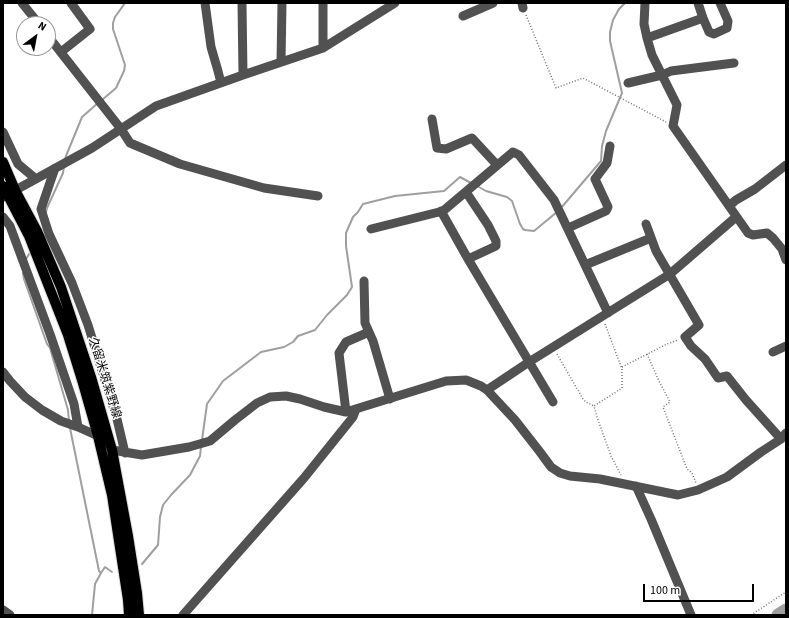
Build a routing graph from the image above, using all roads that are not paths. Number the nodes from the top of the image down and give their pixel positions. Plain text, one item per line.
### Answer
1 (71, 3) edge
2 (205, 3) edge
3 (242, 3) edge
4 (282, 3) edge
5 (323, 3) edge
6 (396, 3) edge
7 (493, 3) edge
8 (645, 3) edge
9 (698, 3) edge
10 (720, 3) edge
11 (25, 4) edge
12 (33, 16) edge
13 (463, 16) dead end
14 (703, 18) junction
15 (647, 38) junction
16 (56, 46) edge
17 (323, 48) junction
18 (61, 52) junction
19 (281, 62) junction
20 (734, 63) dead end
21 (243, 75) junction
22 (662, 75) junction
23 (221, 83) junction
24 (628, 83) dead end
25 (432, 119) dead end
26 (121, 129) junction
27 (3, 132) edge
28 (610, 146) dead end
29 (3, 162) edge
30 (497, 165) junction
31 (786, 165) edge
32 (55, 168) junction
33 (36, 178) junction
34 (7, 192) edge
35 (466, 192) junction
36 (318, 196) dead end
37 (729, 206) junction
38 (441, 211) junction
39 (3, 216) edge
40 (736, 217) junction
41 (646, 224) dead end
42 (568, 228) junction
43 (371, 229) dead end
44 (651, 238) junction
45 (468, 259) junction
46 (786, 260) edge
47 (585, 265) junction
48 (670, 274) junction
49 (364, 281) dead end
50 (605, 315) junction
51 (369, 332) junction
52 (786, 346) edge
53 (773, 352) dead end
54 (529, 362) junction
55 (3, 372) edge
56 (487, 390) junction
57 (390, 399) junction
58 (553, 402) dead end
59 (356, 409) junction
60 (346, 412) junction
61 (78, 427) junction
62 (98, 436) junction
63 (783, 436) edge
64 (112, 450) junction
65 (125, 453) junction
66 (636, 486) junction
67 (3, 610) edge
68 (10, 615) edge
69 (129, 615) edge
70 (138, 615) edge
71 (183, 615) edge
72 (691, 615) edge

1 - 18 street
2 - 23 street
3 - 21 street
4 - 19 street
5 - 17 street
6 - 17 street
7 - 13 street
8 - 15 street
9 - 14 street
10 - 14 street
11 - 12 street
14 - 15 street
15 - 22 street
16 - 18 street
17 - 19 street
18 - 26 street
19 - 21 street
20 - 22 street
21 - 23 street
22 - 24 street
22 - 37 street
23 - 26 street
25 - 30 street
26 - 32 street
26 - 36 street
27 - 33 street
28 - 42 street
29 - 34 main road, 久留米筑紫野線
30 - 35 street
30 - 42 street
31 - 37 street
32 - 33 street
32 - 65 street
33 - 34 street
34 - 62 main road, 久留米筑紫野線
34 - 64 main road, 久留米筑紫野線
35 - 38 street
35 - 45 street
37 - 40 street
38 - 43 street
38 - 45 street
39 - 61 street
40 - 46 street
40 - 48 street
41 - 44 street
42 - 47 street
44 - 47 street
44 - 48 street
45 - 54 street
47 - 50 street
48 - 50 street
48 - 63 street
49 - 51 street
50 - 54 street
51 - 57 street
51 - 60 street
52 - 53 street
54 - 56 street
54 - 58 street
55 - 61 street
56 - 57 street
56 - 66 street
57 - 59 street
59 - 60 street
59 - 71 street
60 - 65 street
61 - 62 street
62 - 69 main road, 久留米筑紫野線
63 - 66 street
64 - 65 street
64 - 70 main road, 久留米筑紫野線
66 - 72 street
67 - 68 street

